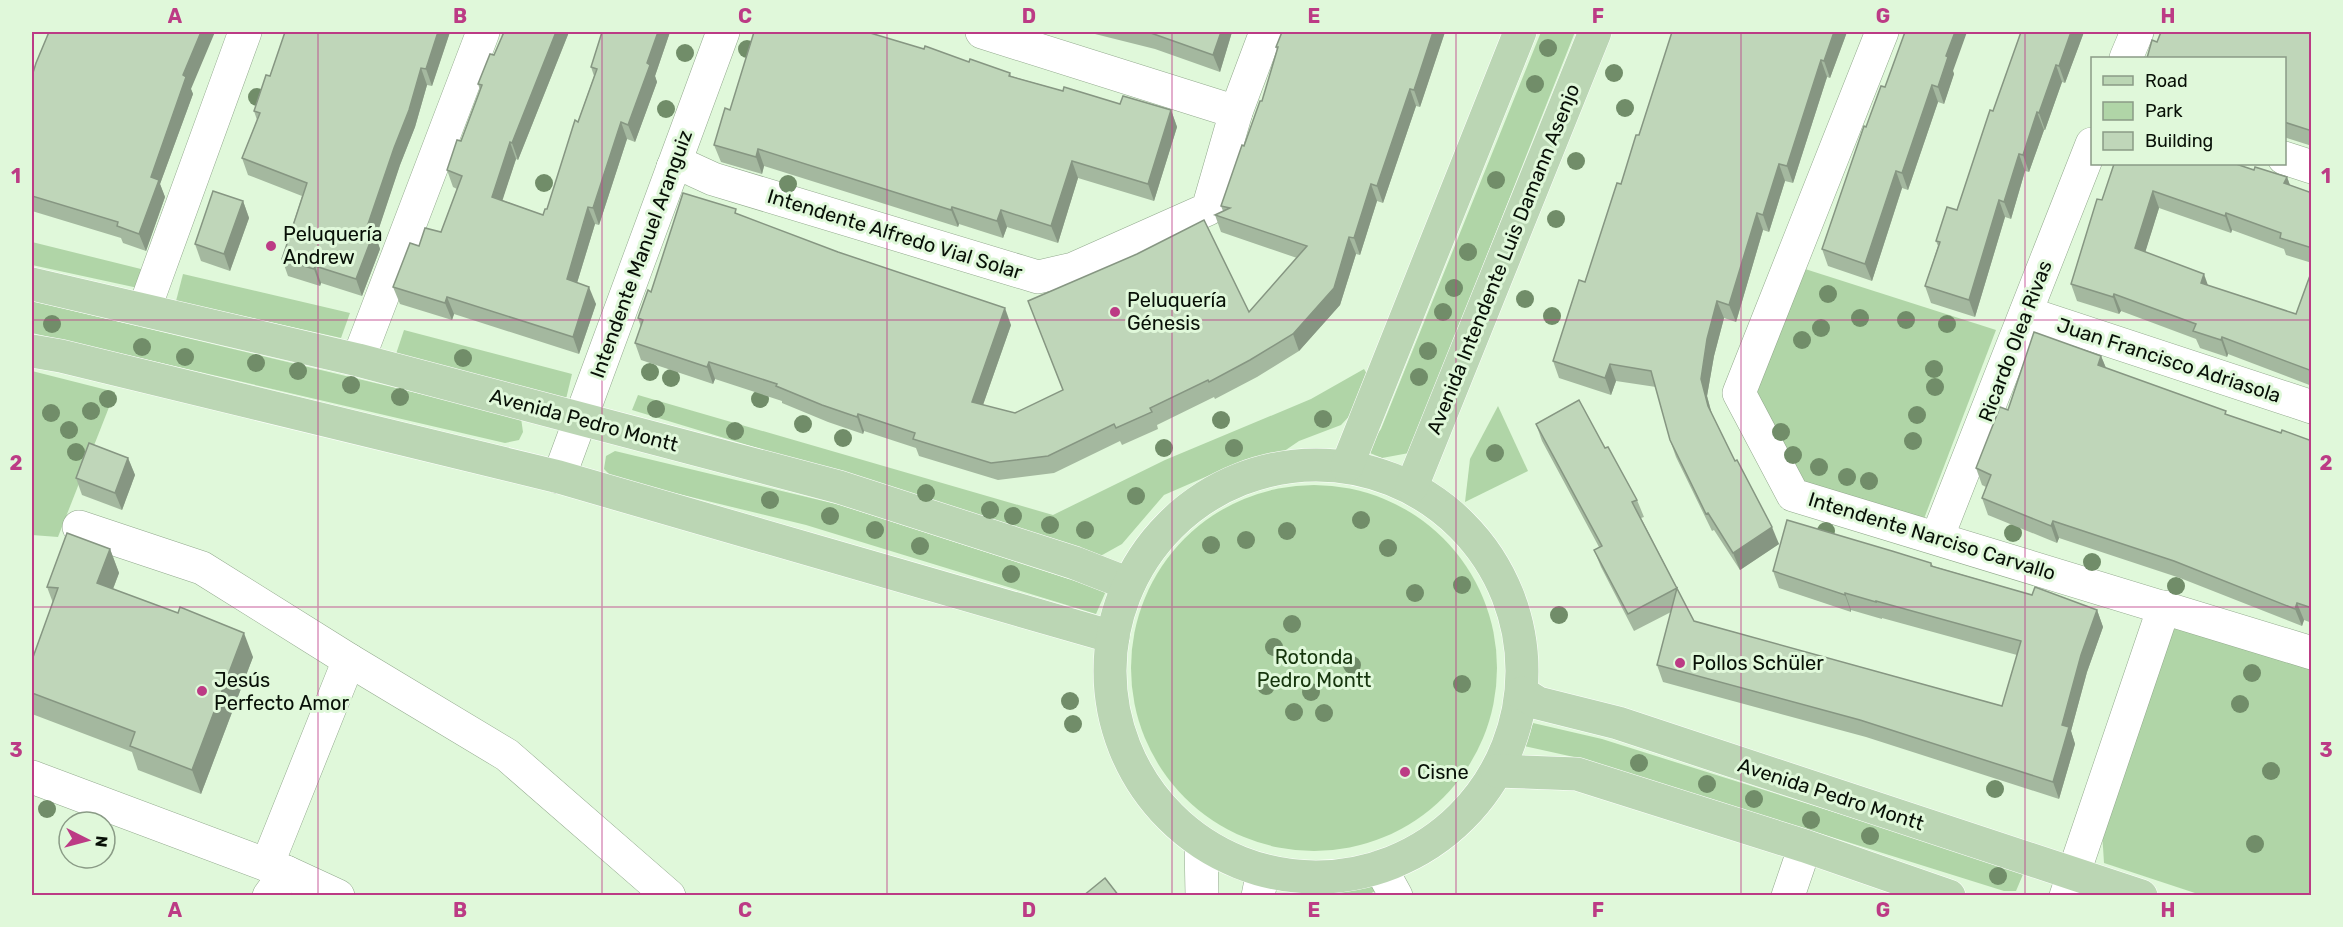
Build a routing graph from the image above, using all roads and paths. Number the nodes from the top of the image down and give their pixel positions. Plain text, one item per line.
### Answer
1 (245, 32) edge
2 (483, 32) edge
3 (723, 32) edge
4 (982, 32) edge
5 (1266, 32) edge
6 (1520, 32) edge
7 (1594, 32) edge
8 (1882, 32) edge
9 (2137, 32) edge
10 (2126, 57) edge
11 (1236, 112) junction
12 (2091, 147) edge
13 (2286, 159) edge
14 (673, 167) junction
15 (2312, 167) edge
16 (32, 284) edge
17 (144, 310) junction
18 (2026, 313) junction
19 (32, 351) edge
20 (358, 360) junction
21 (2312, 407) edge
22 (580, 419) junction
23 (1347, 466) junction
24 (559, 477) junction
25 (1412, 486) junction
26 (79, 527) dead end
27 (1937, 538) junction
28 (1129, 584) junction
29 (2164, 607) junction
30 (1113, 638) junction
31 (2312, 653) edge
32 (348, 660) junction
33 (1522, 693) junction
34 (1497, 771) junction
35 (32, 777) edge
36 (1201, 843) junction
37 (1805, 846) junction
38 (1380, 867) junction
39 (274, 878) edge
40 (1260, 883) edge
41 (2069, 885) edge
42 (339, 896) edge
43 (669, 896) edge
44 (1202, 896) edge
45 (1396, 896) edge
46 (1788, 896) edge
47 (1949, 896) edge
48 (2141, 896) edge

1 - 17 street
2 - 20 street
3 - 14 street, Intendente Manuel Aranguiz
4 - 11 street
5 - 11 street, Intendente Alfredo Vial Solar
6 - 23 main road
7 - 25 main road, Avenida Intendente Luis Damann Asenjo
8 - 27 street, Intendente Narciso Carvallo
9 - 10 street
11 - 14 street, Intendente Alfredo Vial Solar
12 - 18 street, Ricardo Olea Rivas
13 - 15 street
14 - 22 street, Intendente Manuel Aranguiz
16 - 17 main road, Avenida Pedro Montt
17 - 20 main road, Avenida Pedro Montt
18 - 21 street, Juan Francisco Adriasola
18 - 27 street, Ricardo Olea Rivas
19 - 24 main road
20 - 22 main road, Avenida Pedro Montt
22 - 24 street, Intendente Manuel Aranguiz
22 - 28 main road, Avenida Pedro Montt
23 - 25 main road
23 - 28 main road
24 - 30 main road
25 - 33 main road
26 - 32 street
27 - 29 street, Intendente Narciso Carvallo
28 - 30 main road
29 - 31 street, Intendente Narciso Carvallo
29 - 41 street
30 - 36 main road
32 - 39 street
32 - 43 street
33 - 34 main road
33 - 41 main road, Avenida Pedro Montt
34 - 37 main road
34 - 38 main road
35 - 39 street
36 - 40 main road
36 - 44 street
37 - 46 street
37 - 47 main road
38 - 40 main road
38 - 45 street
39 - 42 street
41 - 48 main road, Avenida Pedro Montt

